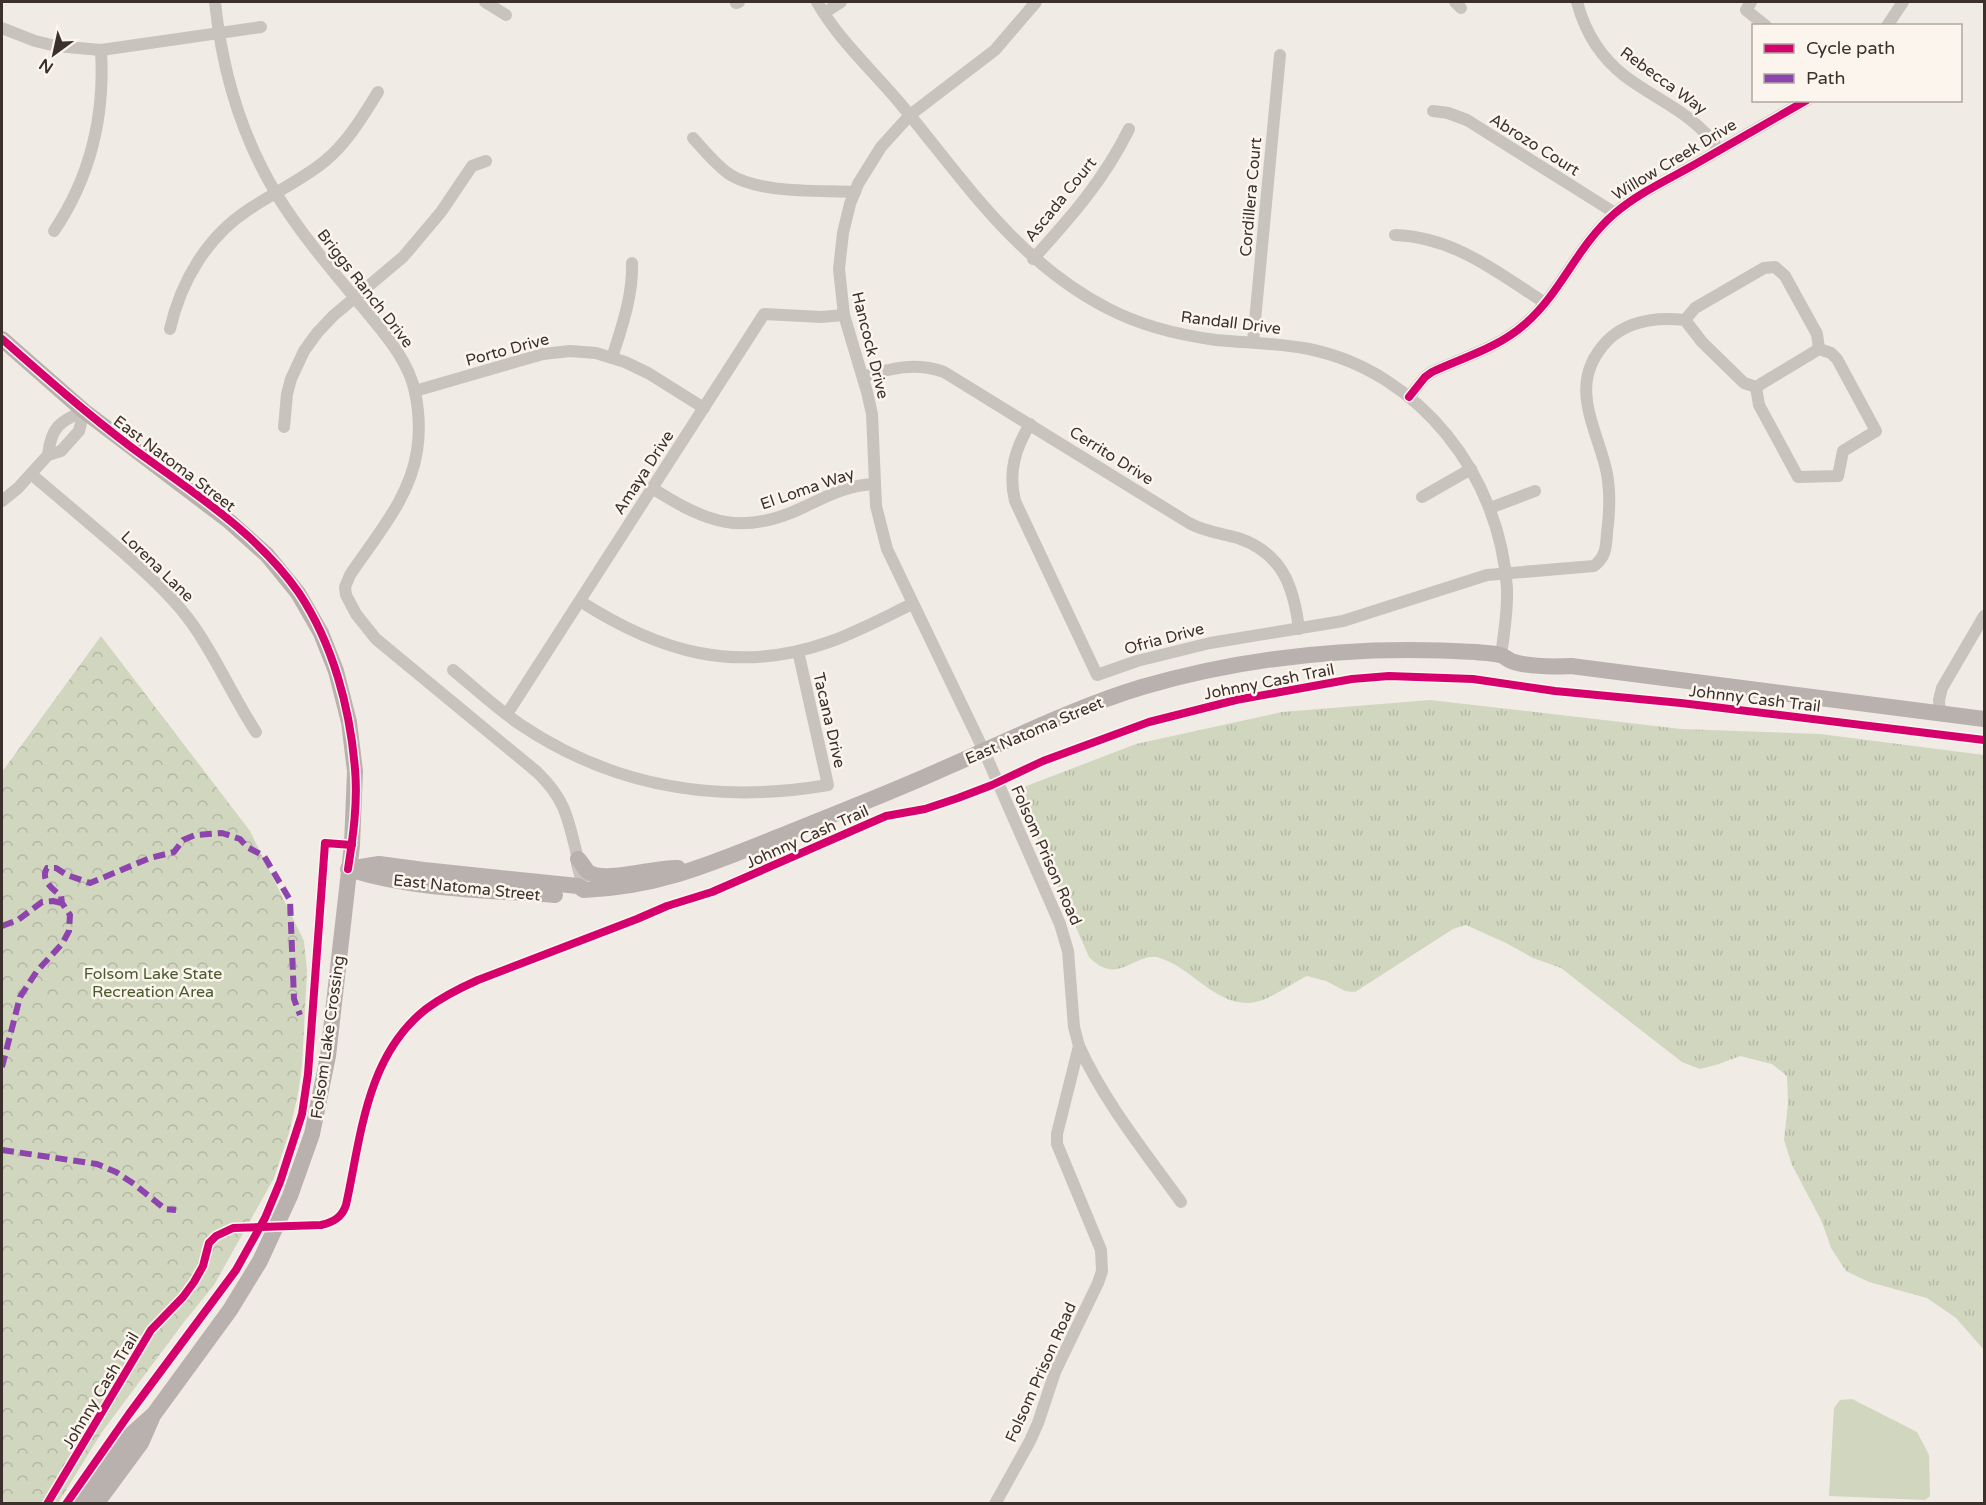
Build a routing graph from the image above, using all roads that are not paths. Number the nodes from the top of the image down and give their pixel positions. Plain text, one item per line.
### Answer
1 (215, 2) edge
2 (485, 2) edge
3 (841, 2) edge
4 (1036, 2) edge
5 (1577, 2) edge
6 (1751, 2) edge
7 (1903, 2) edge
8 (820, 7) edge
9 (506, 15) dead end
10 (1764, 24) edge
11 (1888, 24) edge
12 (261, 27) dead end
13 (2, 28) edge
14 (218, 33) junction
15 (101, 50) junction
16 (1280, 55) dead end
17 (378, 92) dead end
18 (1803, 102) edge
19 (1433, 111) dead end
20 (910, 115) junction
21 (1129, 129) dead end
22 (693, 138) dead end
23 (1719, 150) junction
24 (486, 161) dead end
25 (855, 192) junction
26 (276, 193) junction
27 (1615, 213) junction
28 (54, 231) dead end
29 (1395, 236) dead end
30 (1033, 259) junction
31 (632, 262) dead end
32 (355, 298) junction
33 (1545, 303) junction
34 (844, 315) junction
35 (1685, 320) junction
36 (170, 329) dead end
37 (2, 339) edge
38 (1253, 342) junction
39 (1819, 349) junction
40 (612, 358) junction
41 (863, 377) junction
42 (1756, 387) junction
43 (415, 391) junction
44 (1409, 397) junction
45 (704, 408) junction
46 (84, 411) junction
47 (1030, 424) junction
48 (284, 428) dead end
49 (48, 455) junction
50 (1471, 469) junction
51 (31, 474) junction
52 (874, 484) junction
53 (652, 489) junction
54 (1535, 491) dead end
55 (1422, 497) dead end
56 (2, 501) edge
57 (1490, 508) junction
58 (1505, 573) junction
59 (580, 601) junction
60 (912, 604) junction
61 (1984, 616) edge
62 (1299, 629) junction
63 (1979, 636) edge
64 (798, 651) junction
65 (1501, 655) junction
66 (453, 670) dead end
67 (1940, 713) junction
68 (507, 714) junction
69 (1984, 719) edge
70 (256, 732) dead end
71 (984, 751) junction
72 (578, 859) junction
73 (348, 869) junction
74 (694, 870) junction
75 (584, 891) junction
76 (1079, 1046) junction
77 (1182, 1202) dead end
78 (154, 1414) junction
79 (80, 1503) edge
80 (96, 1503) edge
81 (994, 1503) edge

1 - 14 street, Briggs Ranch Drive
2 - 9 street
3 - 8 street
4 - 20 street, Hancock Drive
5 - 23 street, Rebecca Way
6 - 10 street
7 - 11 street
8 - 20 street, Randall Drive
12 - 14 street
13 - 15 street
14 - 15 street
14 - 26 street, Briggs Ranch Drive
15 - 28 street
16 - 38 street, Cordillera Court
17 - 26 street
18 - 23 street, Willow Creek Drive
19 - 27 street, Abrozo Court
20 - 25 street, Hancock Drive
20 - 30 street, Randall Drive
21 - 30 street, Ascada Court
22 - 25 street
23 - 27 street, Willow Creek Drive
24 - 32 street
25 - 34 street, Hancock Drive
26 - 32 street, Briggs Ranch Drive
26 - 36 street
27 - 33 street, Willow Creek Drive
29 - 33 street
30 - 38 street, Randall Drive
31 - 40 street
32 - 43 street, Briggs Ranch Drive
32 - 48 street
33 - 44 street, Willow Creek Drive
34 - 41 street, Hancock Drive
34 - 45 street, Amaya Drive
35 - 39 street
35 - 42 street
35 - 58 street, Ofria Drive
37 - 46 main road, East Natoma Street
38 - 44 street, Randall Drive
39 - 42 street
39 - 42 street
40 - 43 street, Porto Drive
40 - 45 street, Porto Drive
41 - 47 street, Cerrito Drive
41 - 52 street, Hancock Drive
43 - 72 street, Briggs Ranch Drive
44 - 50 street, Randall Drive
45 - 53 street, Amaya Drive
46 - 49 street
46 - 49 street
46 - 73 main road, East Natoma Street
47 - 62 street, Cerrito Drive
47 - 62 street, Ofria Drive
49 - 51 street
50 - 55 street
50 - 57 street, Randall Drive
51 - 56 street
51 - 70 street, Lorena Lane
52 - 53 street, El Loma Way
52 - 60 street, Hancock Drive
53 - 59 street, Amaya Drive
54 - 57 street
57 - 58 street, Randall Drive
58 - 62 street, Ofria Drive
58 - 65 street, Randall Drive
59 - 64 street
59 - 68 street, Amaya Drive
60 - 64 street
60 - 71 street, Hancock Drive
61 - 63 street
63 - 67 street
64 - 68 street, Tacana Drive
65 - 67 main road, East Natoma Street
65 - 71 main road, East Natoma Street
66 - 68 street, Tacana Drive
67 - 69 main road, East Natoma Street
71 - 74 main road, East Natoma Street
71 - 76 street, Folsom Prison Road
72 - 74 main road
72 - 75 street, Briggs Ranch Drive
73 - 75 main road, East Natoma Street
73 - 78 main road, Folsom Lake Crossing
74 - 75 main road, East Natoma Street
76 - 77 street, Folsom Prison Road
76 - 81 street, Folsom Prison Road
78 - 79 main road, Folsom Lake Crossing
78 - 80 main road, Folsom Lake Crossing

